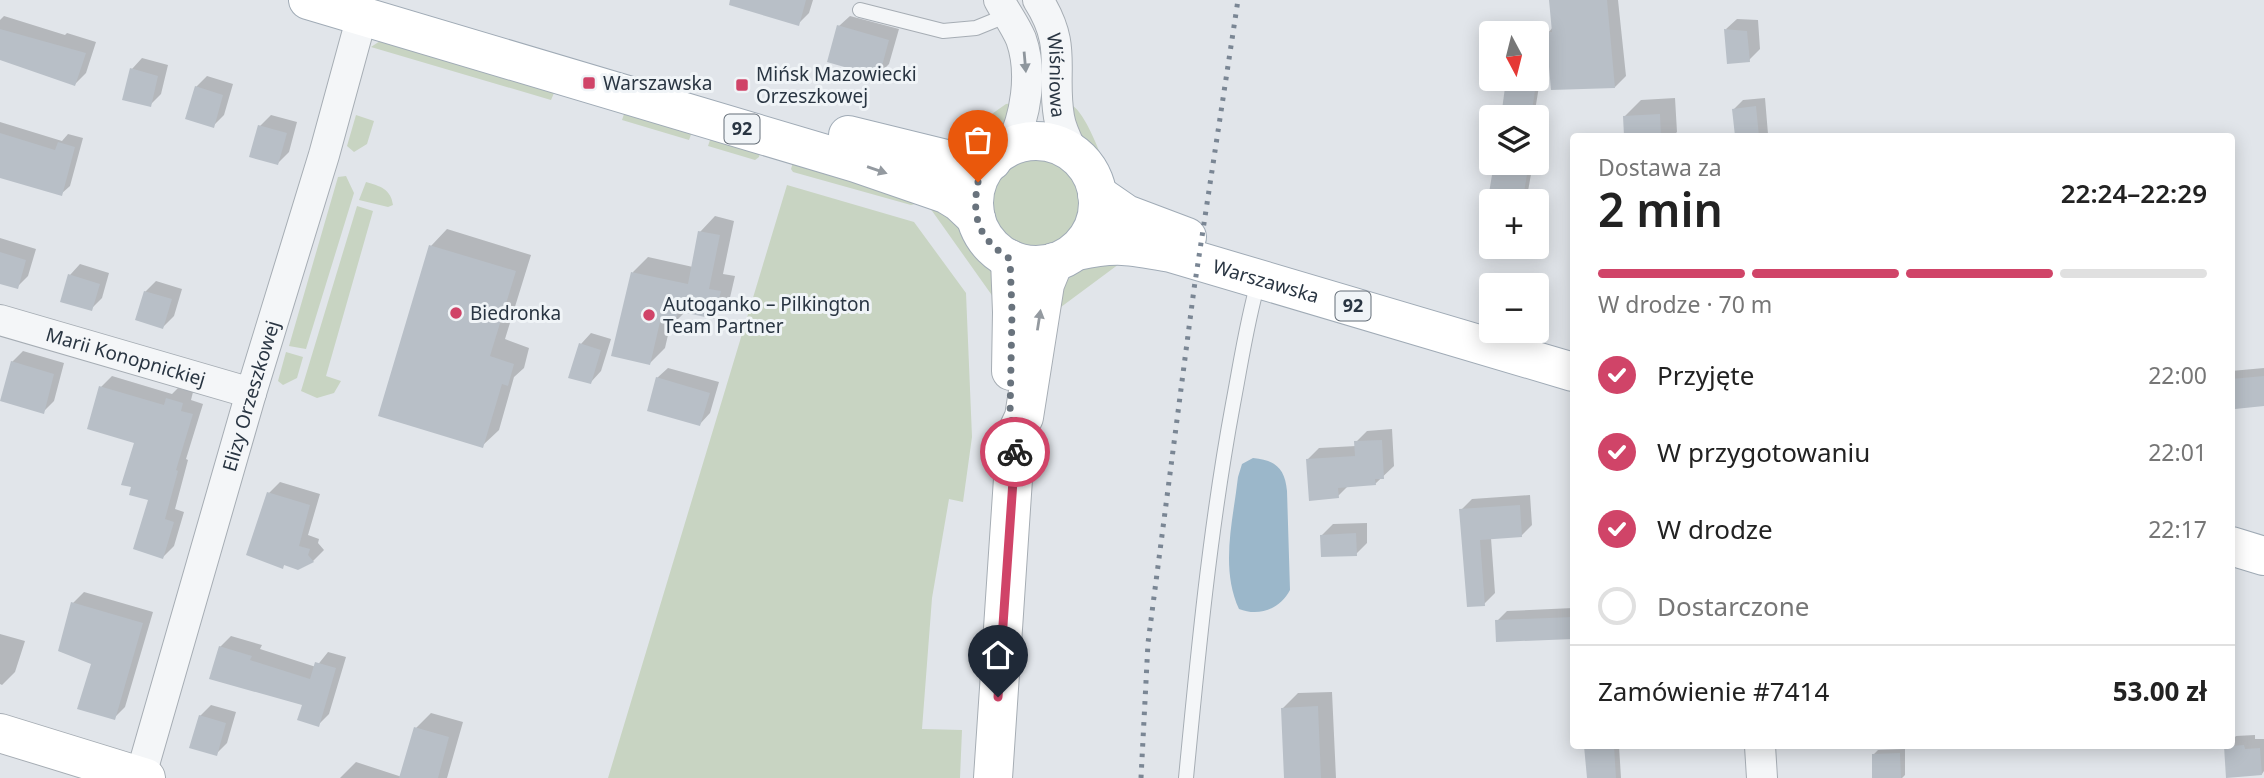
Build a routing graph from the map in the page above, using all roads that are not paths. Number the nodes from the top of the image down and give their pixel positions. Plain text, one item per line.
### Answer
1 (308, 0) edge
2 (1038, 0) edge
3 (1003, 8) edge
4 (374, 10) edge
5 (860, 10) dead end
6 (1073, 153) junction
7 (1001, 154) junction
8 (1097, 194) junction
9 (976, 218) junction
10 (1065, 256) junction
11 (1010, 259) junction
12 (1259, 278) junction
13 (0, 320) edge
14 (1479, 323) edge
15 (1543, 343) edge
16 (1570, 351) edge
17 (1570, 371) edge
18 (251, 393) junction
19 (1016, 434) junction
20 (2235, 547) edge
21 (2264, 556) edge
22 (2235, 569) edge
23 (2264, 577) edge
24 (0, 733) edge
25 (1760, 749) edge
26 (141, 777) edge
27 (993, 778) edge
28 (1186, 778) edge
29 (1762, 778) edge

1 - 4 main road, 92
2 - 6 street, Wiśniowa
3 - 5 lane
3 -> 7 street, Wiśniowa
4 - 7 main road, 92
4 -> 9 main road, 92
4 - 18 street, Elizy Orzeszkowej
6 - 7 main road, 92
6 - 8 main road
7 - 9 main road
8 - 10 main road
8 - 14 main road, Warszawska / 92
9 - 11 main road, 92
10 - 11 main road, 92
10 - 12 main road, Warszawska / 92
19 -> 10 main road
11 - 19 main road
12 - 17 main road, Warszawska / 92
12 - 28 lane
13 - 18 street, Marii Konopnickiej
15 - 16 main road
18 - 26 street, Elizy Orzeszkowej
19 - 27 main road
20 - 21 main road
22 - 23 main road
24 - 26 main road
25 - 29 street

